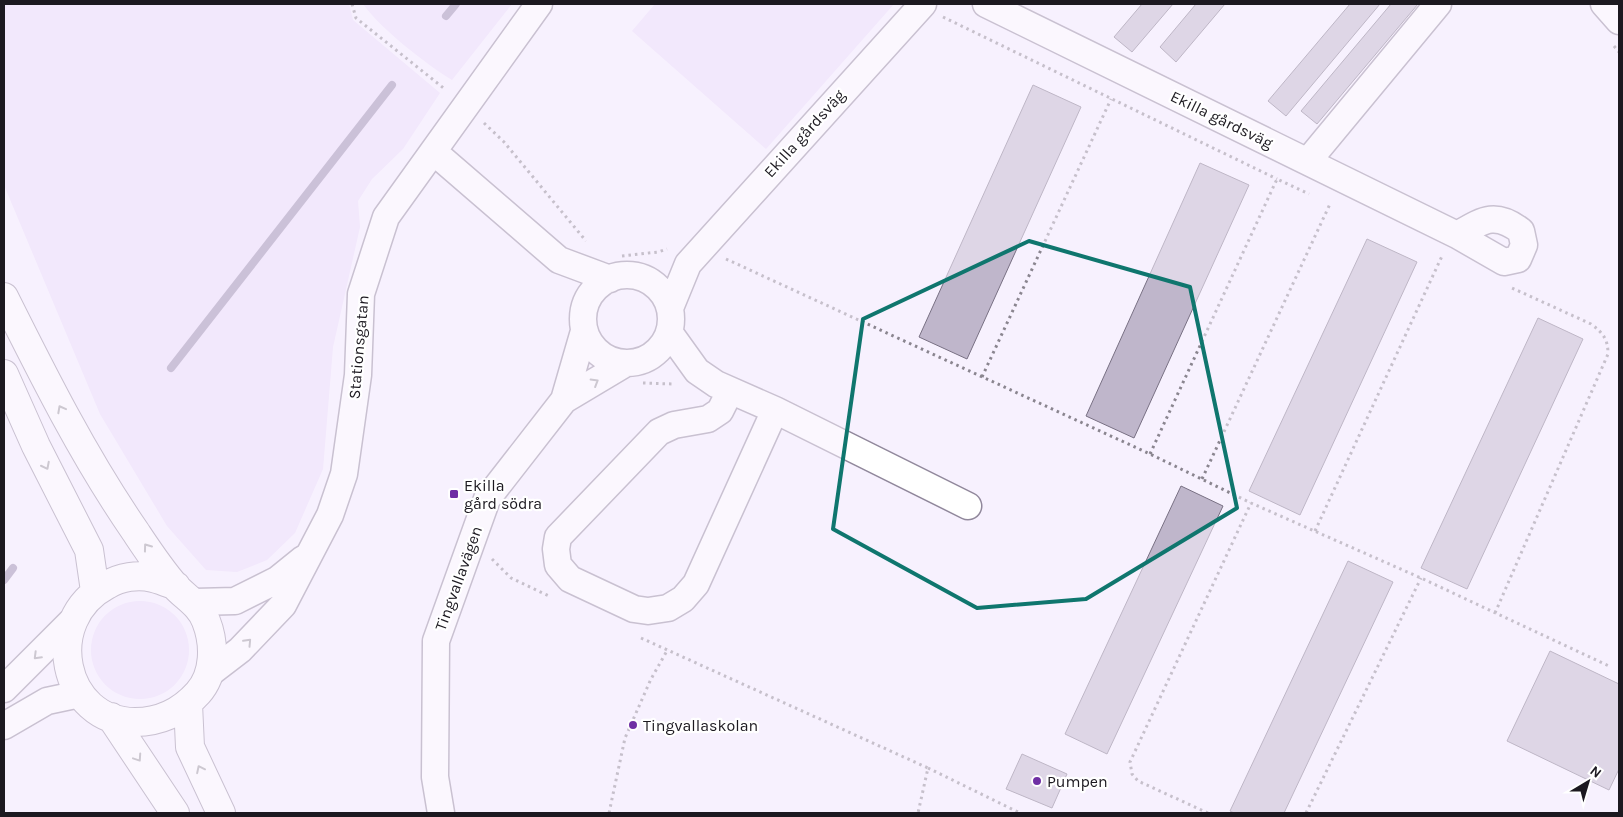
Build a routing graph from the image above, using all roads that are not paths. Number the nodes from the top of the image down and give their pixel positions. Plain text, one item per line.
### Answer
1 (539, 4) edge
2 (986, 4) edge
3 (1438, 4) edge
4 (1604, 4) edge
5 (933, 10) edge
6 (1619, 21) edge
7 (434, 152) junction
8 (1308, 161) junction
9 (1454, 247) road end
10 (681, 255) junction
11 (559, 260) junction
12 (614, 268) junction
13 (648, 280) junction
14 (4, 297) edge
15 (670, 320) junction
16 (584, 322) junction
17 (652, 356) junction
18 (695, 369) junction
19 (630, 373) junction
20 (4, 374) edge
21 (730, 391) junction
22 (564, 400) junction
23 (775, 410) junction
24 (968, 506) dead end
25 (310, 554) junction
26 (95, 591) junction
27 (185, 594) junction
28 (71, 622) junction
29 (210, 673) junction
30 (4, 689) edge
31 (80, 694) junction
32 (188, 704) junction
33 (111, 717) junction
34 (4, 726) edge
35 (175, 813) edge
36 (221, 813) edge
37 (441, 813) edge

1 - 7 street, Stationsgatan
2 - 8 street, Ekilla gårdsväg
3 - 8 street
4 - 6 street
5 - 10 street, Ekilla gårdsväg
7 - 11 street
7 - 25 street, Stationsgatan
8 - 9 street, Ekilla gårdsväg
10 - 13 street
10 - 15 street
11 - 12 street
11 - 16 street
12 - 13 street
12 - 16 street
13 - 15 street
27 -> 14 main road
15 - 17 street
15 - 18 street
16 - 19 street
16 - 22 street
17 - 18 street
17 - 19 street
18 - 21 street
22 -> 19 street
20 -> 26 main road
21 - 23 street
21 - 23 street
22 - 37 street, Tingvallavägen
23 - 24 street
25 - 27 street, Stationsgatan
29 -> 25 street, Stationsgatan
26 - 27 main road
26 - 28 main road
27 - 29 main road
28 -> 30 street
28 - 31 main road
29 - 32 main road
31 - 33 main road
31 - 34 street
32 - 33 main road
36 -> 32 main road
33 -> 35 main road

